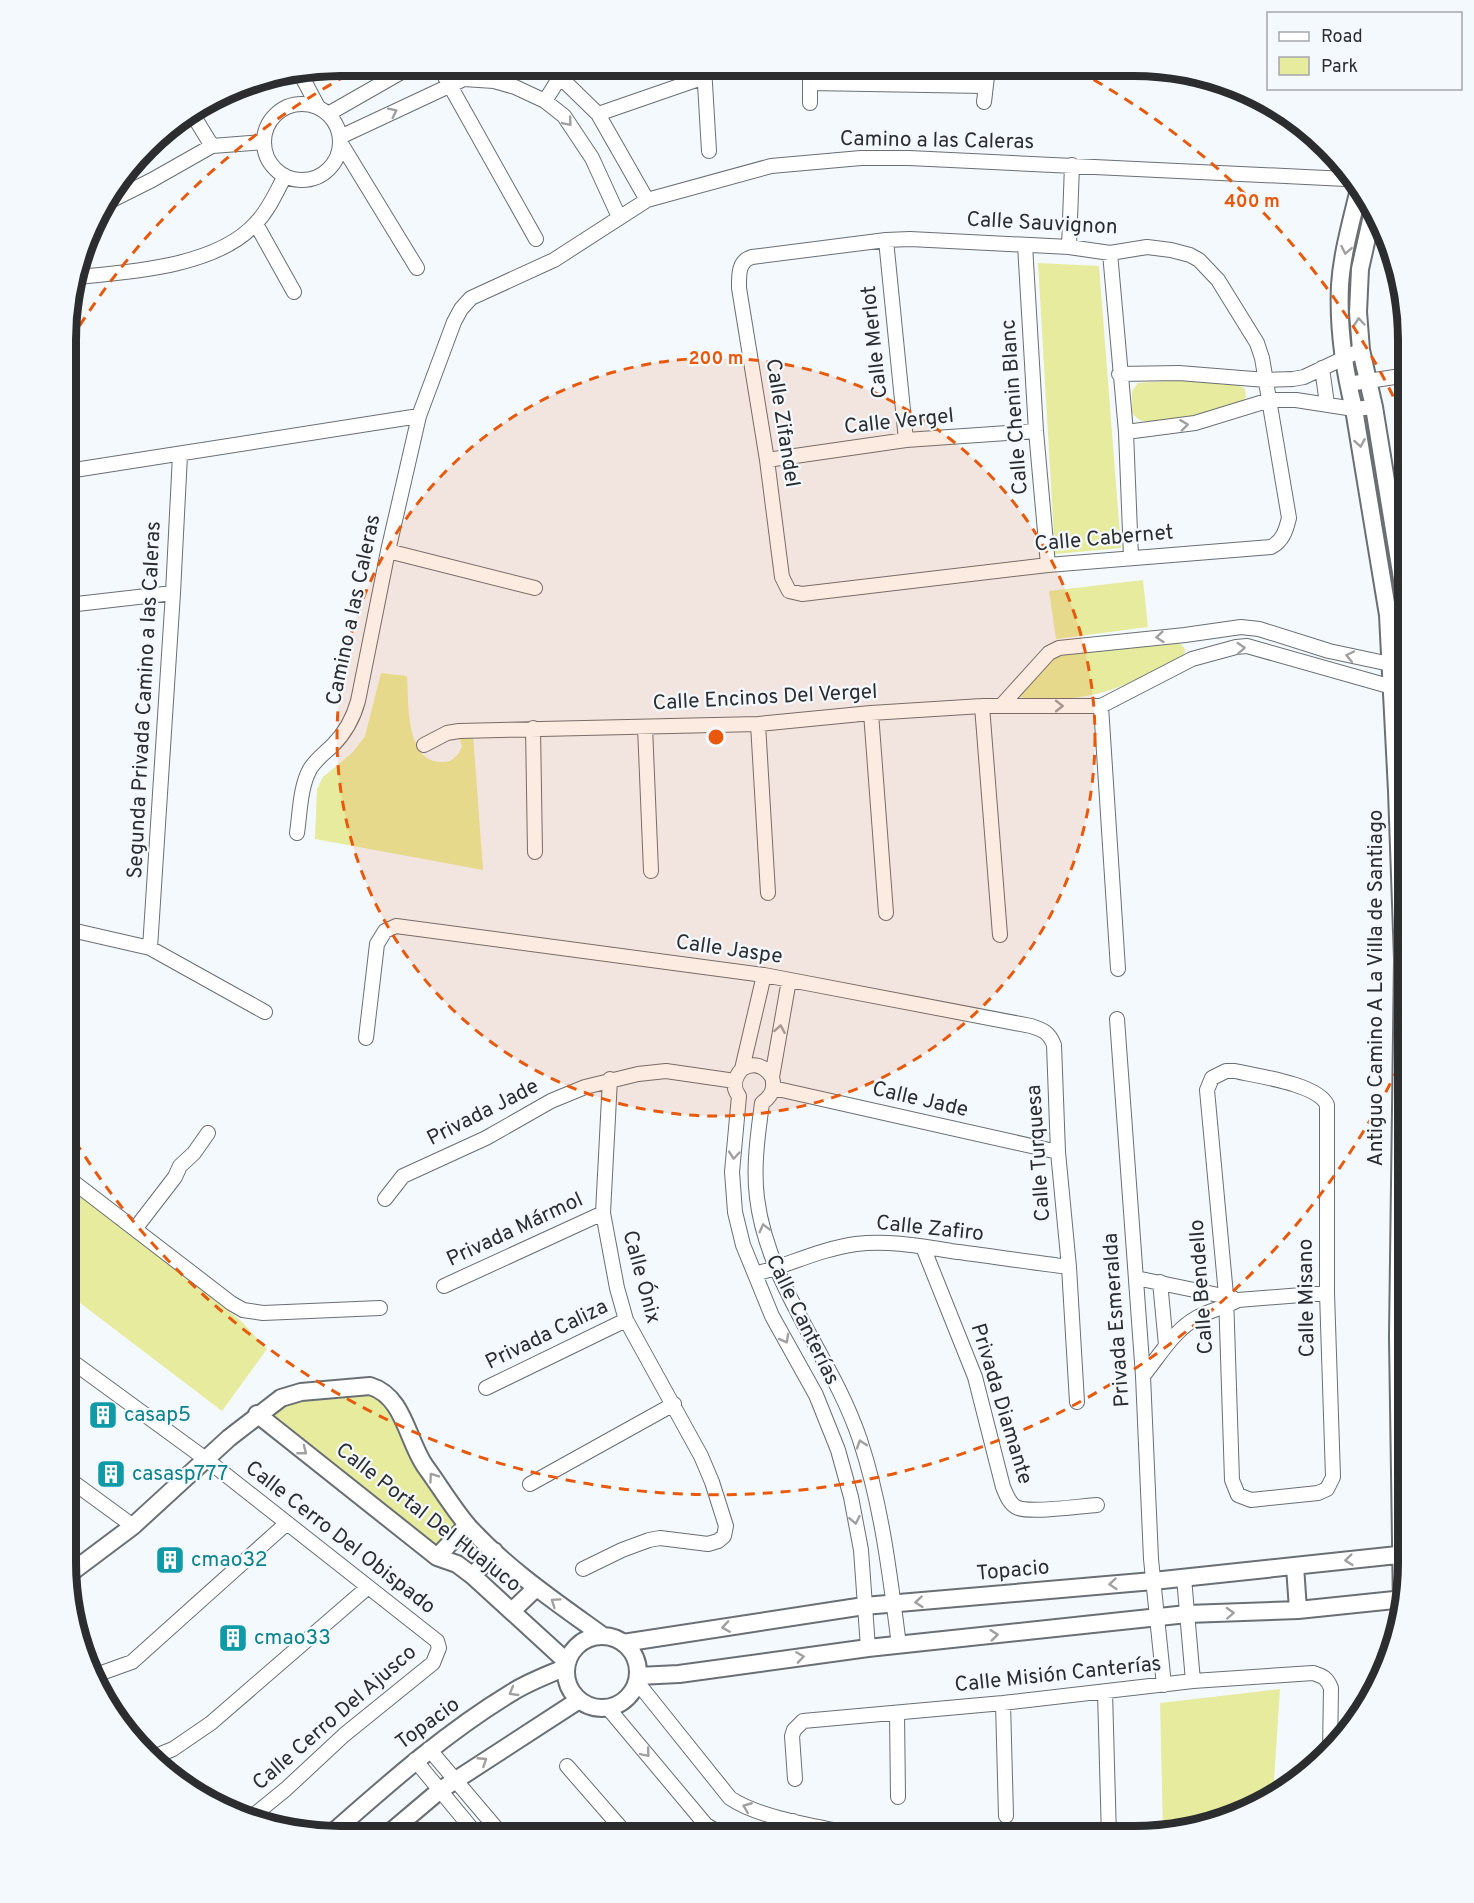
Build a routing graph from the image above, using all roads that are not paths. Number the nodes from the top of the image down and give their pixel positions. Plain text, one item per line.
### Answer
1 (392, 76) edge
2 (445, 76) edge
3 (558, 76) edge
4 (564, 76) edge
5 (694, 76) edge
6 (704, 76) edge
7 (810, 76) edge
8 (986, 76) edge
9 (304, 79) edge
10 (810, 83) junction
11 (450, 84) junction
12 (984, 86) junction
13 (545, 101) junction
14 (984, 102) dead end
15 (810, 103) dead end
16 (323, 110) junction
17 (598, 114) junction
18 (196, 120) edge
19 (340, 140) junction
20 (264, 142) junction
21 (212, 146) junction
22 (618, 147) junction
23 (709, 151) dead end
24 (592, 158) junction
25 (1072, 165) junction
26 (285, 176) junction
27 (1341, 178) edge
28 (121, 194) edge
29 (647, 200) junction
30 (1357, 200) edge
31 (619, 217) junction
32 (256, 224) junction
33 (1370, 224) edge
34 (536, 239) dead end
35 (886, 240) junction
36 (1025, 245) junction
37 (1069, 247) junction
38 (1110, 253) junction
39 (744, 261) joint
40 (417, 268) dead end
41 (85, 276) edge
42 (294, 292) dead end
43 (1361, 350) junction
44 (1344, 359) junction
45 (1322, 368) junction
46 (1119, 374) junction
47 (1304, 377) junction
48 (1398, 377) edge
49 (1266, 380) junction
50 (1369, 381) junction
51 (1348, 384) junction
52 (1270, 400) junction
53 (1307, 402) junction
54 (1327, 404) junction
55 (1374, 407) junction
56 (1354, 409) junction
57 (419, 416) junction
58 (1036, 431) junction
59 (1126, 432) junction
60 (906, 440) junction
61 (180, 455) junction
62 (767, 460) junction
63 (76, 470) edge
64 (388, 551) junction
65 (1398, 554) edge
66 (1131, 557) junction
67 (1048, 565) junction
68 (535, 588) dead end
69 (789, 591) joint
70 (173, 593) junction
71 (76, 604) edge
72 (1185, 635) junction
73 (1192, 659) junction
74 (1398, 660) edge
75 (1398, 665) edge
76 (1398, 686) edge
77 (982, 706) junction
78 (1000, 706) junction
79 (1101, 706) junction
80 (871, 713) junction
81 (758, 724) junction
82 (645, 727) junction
83 (532, 728) junction
84 (423, 745) dead end
85 (297, 833) dead end
86 (535, 852) dead end
87 (651, 871) dead end
88 (768, 893) dead end
89 (886, 913) dead end
90 (76, 931) edge
91 (1000, 935) dead end
92 (150, 948) junction
93 (1118, 969) dead end
94 (764, 975) junction
95 (789, 980) junction
96 (265, 1012) dead end
97 (1117, 1019) dead end
98 (1050, 1035) joint
99 (366, 1038) dead end
100 (738, 1075) junction
101 (1212, 1078) joint
102 (610, 1079) junction
103 (773, 1083) junction
104 (739, 1096) junction
105 (762, 1103) junction
106 (208, 1133) dead end
107 (1058, 1152) junction
108 (76, 1184) edge
109 (385, 1199) dead end
110 (603, 1212) junction
111 (135, 1229) junction
112 (923, 1247) junction
113 (1069, 1267) junction
114 (775, 1269) junction
115 (755, 1274) junction
116 (1136, 1278) junction
117 (1160, 1282) junction
118 (444, 1286) dead end
119 (1327, 1293) junction
120 (1230, 1301) junction
121 (380, 1308) dead end
122 (626, 1320) junction
123 (1166, 1345) junction
124 (76, 1364) edge
125 (1143, 1376) junction
126 (486, 1388) dead end
127 (1077, 1402) dead end
128 (674, 1404) junction
129 (257, 1414) junction
130 (207, 1460) junction
131 (76, 1484) edge
132 (530, 1484) dead end
133 (1238, 1495) joint
134 (1097, 1505) dead end
135 (287, 1523) junction
136 (467, 1525) junction
137 (134, 1526) junction
138 (885, 1547) junction
139 (861, 1550) junction
140 (494, 1551) junction
141 (1398, 1555) edge
142 (437, 1557) junction
143 (1295, 1566) junction
144 (76, 1569) edge
145 (583, 1569) dead end
146 (473, 1576) junction
147 (1184, 1578) junction
148 (1153, 1581) junction
149 (368, 1588) junction
150 (536, 1588) junction
151 (894, 1604) junction
152 (1394, 1604) edge
153 (864, 1606) junction
154 (1298, 1610) junction
155 (512, 1611) junction
156 (1187, 1614) junction
157 (1157, 1618) junction
158 (603, 1636) junction
159 (623, 1643) junction
160 (899, 1645) junction
161 (439, 1648) joint
162 (868, 1648) junction
163 (566, 1665) junction
164 (101, 1673) edge
165 (637, 1679) junction
166 (1193, 1682) junction
167 (1164, 1685) junction
168 (1105, 1692) junction
169 (579, 1700) junction
170 (1003, 1703) junction
171 (608, 1708) junction
172 (897, 1713) junction
173 (1330, 1738) edge
174 (429, 1749) junction
175 (160, 1754) edge
176 (415, 1760) junction
177 (567, 1766) dead end
178 (456, 1779) junction
179 (795, 1779) dead end
180 (438, 1791) junction
181 (898, 1797) dead end
182 (257, 1812) edge
183 (1006, 1816) dead end
184 (793, 1821) junction
185 (340, 1826) edge
186 (397, 1826) edge
187 (469, 1826) edge
188 (495, 1826) edge
189 (619, 1826) edge
190 (708, 1826) edge
191 (792, 1826) edge
192 (804, 1826) edge
193 (1109, 1826) edge

1 - 16 street
2 - 11 street
3 - 13 street
4 - 17 street
5 - 17 street
6 - 23 street
7 - 10 street
8 - 12 street
9 - 16 street
10 - 12 street
10 - 15 street
11 - 13 street
19 -> 11 street
11 - 34 street
12 - 14 street
13 -> 24 street
16 - 19 street
16 - 20 street
17 - 22 street
18 - 21 street
19 - 26 street
19 - 40 street
20 - 21 street
20 - 26 street
21 - 28 street
22 - 24 street
22 - 29 street
24 - 31 street
25 - 27 street, Camino a las Caleras
25 - 29 street, Camino a las Caleras
25 - 37 street
26 - 32 street
29 - 31 street, Camino a las Caleras
30 -> 44 street, Antiguo Camino A La Villa de Santiago
31 - 57 street, Camino a las Caleras
32 - 41 street
32 - 42 street
43 -> 33 street
35 - 36 street, Calle Sauvignon
35 - 39 street, Calle Sauvignon
35 - 60 street, Calle Merlot
36 - 37 street, Calle Sauvignon
36 - 58 street, Calle Chenin Blanc
37 - 38 street, Calle Sauvignon
38 - 46 street
38 - 49 street, Calle Sauvignon
39 - 62 street, Calle Zifandel
43 - 44 street
43 - 50 street
44 - 45 street
44 - 51 street, Antiguo Camino A La Villa de Santiago
45 - 47 street
45 - 54 street
46 - 49 street
46 - 59 street
47 - 49 street
47 - 53 street
48 - 50 street
49 - 52 street, Calle Sauvignon
50 - 51 street
50 - 55 street
51 - 56 street, Antiguo Camino A La Villa de Santiago
52 - 53 street
59 -> 52 street
52 - 66 street, Calle Cabernet
53 - 54 street
54 - 56 street
55 - 56 street
55 - 65 street
56 -> 74 street, Antiguo Camino A La Villa de Santiago
57 - 61 street
57 - 64 street, Camino a las Caleras
58 - 60 street, Calle Vergel
58 - 67 street, Calle Chenin Blanc
59 - 66 street
60 - 62 street, Calle Vergel
61 - 63 street
61 - 70 street, Segunda Privada Camino a las Caleras
62 - 69 street, Calle Zifandel
64 - 68 street
64 - 85 street, Camino a las Caleras
66 - 67 street, Calle Cabernet
67 - 69 street, Calle Cabernet
70 - 71 street
70 - 92 street, Segunda Privada Camino a las Caleras
72 - 73 street
75 -> 72 street
72 -> 78 street
73 -> 76 street, Calle Encinos Del Vergel
73 - 79 street, Calle Encinos Del Vergel
77 - 78 street, Calle Encinos Del Vergel
77 - 80 street, Calle Encinos Del Vergel
77 - 91 street
78 -> 79 street, Calle Encinos Del Vergel
79 - 93 street
80 - 81 street, Calle Encinos Del Vergel
80 - 89 street
81 - 82 street, Calle Encinos Del Vergel
81 - 88 street
82 - 83 street, Calle Encinos Del Vergel
82 - 87 street
83 - 84 street, Calle Encinos Del Vergel
83 - 86 street
90 - 92 street
92 - 96 street
94 - 95 street, Calle Jaspe
94 - 99 street, Calle Jaspe
94 - 100 street, Calle Canterías
95 - 98 street, Calle Jaspe
103 -> 95 street
97 - 116 street, Privada Esmeralda
98 - 107 street, Calle Turquesa
100 - 102 street, Calle Jade
100 - 103 street, Calle Jade
100 - 104 street, Calle Canterías
101 - 119 street, Calle Misano
101 - 120 street, Calle Bendello
102 - 109 street, Privada Jade
102 - 110 street, Calle Ónix
103 - 105 street
103 - 107 street, Calle Jade
104 - 105 street
104 -> 115 street, Calle Canterías
114 -> 105 street, Calle Canterías
106 - 111 street
107 - 113 street, Calle Turquesa
108 - 111 street
110 - 118 street, Privada Mármol
110 - 122 street, Calle Ónix
111 - 121 street
112 - 113 street, Calle Zafiro
112 - 114 street, Calle Zafiro
112 - 134 street, Privada Diamante
113 - 127 street, Calle Turquesa
114 - 115 street, Calle Zafiro
138 -> 114 street, Calle Canterías
115 -> 139 street, Calle Canterías
116 - 117 street
116 - 125 street, Privada Esmeralda
117 - 120 street
117 - 123 street
119 - 120 street
119 - 133 street, Calle Misano
120 - 123 street
120 - 133 street, Calle Bendello
122 - 126 street, Privada Caliza
122 - 128 street, Calle Ónix
123 - 125 street
124 - 130 street, Calle Cerro Del Obispado
125 - 148 street, Privada Esmeralda
128 - 132 street
128 - 145 street, Calle Ónix
129 - 130 street, Calle Portal Del Huajuco
136 -> 129 street, Calle Portal Del Huajuco
129 -> 142 street, Calle Portal Del Huajuco
130 - 135 street, Calle Cerro Del Obispado
130 - 137 street, Calle Portal Del Huajuco
131 - 137 street
135 - 149 street, Calle Cerro Del Obispado
135 - 164 street
136 - 140 street, Calle Portal Del Huajuco
136 - 142 street
137 - 144 street, Calle Portal Del Huajuco
138 - 139 street
138 - 151 street, Calle Canterías
139 - 153 street, Calle Canterías
140 - 146 street
140 - 150 street, Calle Portal Del Huajuco
141 -> 143 street, Topacio
142 - 146 street, Calle Portal Del Huajuco
143 - 147 street, Topacio
143 - 154 street
146 - 155 street, Calle Portal Del Huajuco
147 - 148 street, Topacio
147 - 156 street
148 -> 151 street, Topacio
148 - 157 street, Privada Esmeralda
149 - 161 street, Calle Cerro Del Obispado
149 - 175 street
150 - 155 street
158 -> 150 street, Calle Portal Del Huajuco
151 - 153 street, Topacio
151 - 160 street, Calle Canterías
152 - 154 street
153 -> 159 street, Topacio
153 - 162 street, Calle Canterías
156 -> 154 street
155 - 163 street, Calle Portal Del Huajuco
156 - 157 street
156 - 166 street
160 -> 157 street
157 - 167 street, Privada Esmeralda
158 - 159 street
158 - 163 street
159 - 165 street
160 - 162 street
161 - 182 street, Calle Cerro Del Ajusco
165 -> 162 street
163 - 169 street
163 -> 174 street, Topacio
165 - 171 street
184 -> 165 street
166 - 167 street, Calle Misión Canterías
166 - 173 street, Calle Misión Canterías
167 - 168 street, Calle Misión Canterías
168 - 170 street, Calle Misión Canterías
168 - 193 street
169 - 171 street
178 -> 169 street
170 - 172 street, Calle Misión Canterías
170 - 183 street
171 -> 190 street
172 - 179 street, Calle Misión Canterías
172 - 181 street
174 - 176 street, Topacio
174 - 178 street
176 - 180 street
176 - 185 street, Topacio
177 - 189 street
178 - 180 street
178 - 188 street
180 - 186 street
180 - 187 street
184 - 191 street
184 - 192 street

